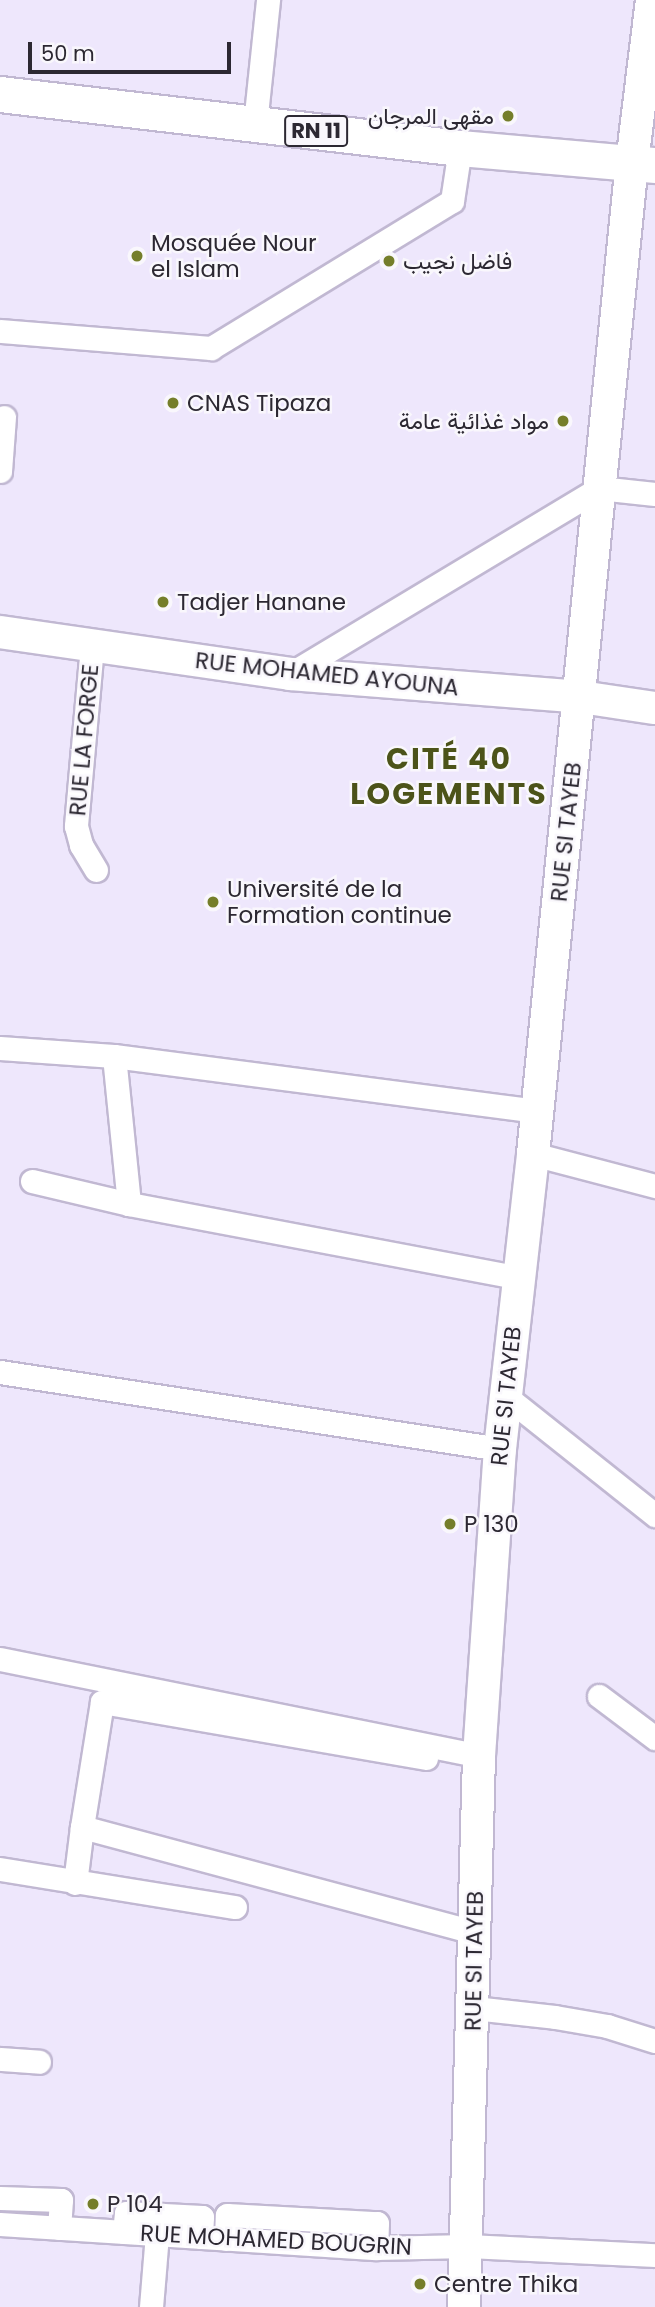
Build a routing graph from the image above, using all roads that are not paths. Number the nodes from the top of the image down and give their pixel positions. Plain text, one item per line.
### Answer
1 (268, 0) edge
2 (652, 0) edge
3 (0, 94) edge
4 (255, 124) junction
5 (460, 148) junction
6 (644, 164) edge
7 (0, 331) edge
8 (4, 417) dead end
9 (0, 471) edge
10 (599, 488) junction
11 (655, 494) edge
12 (0, 632) edge
13 (92, 646) junction
14 (290, 674) junction
15 (580, 697) junction
16 (655, 708) edge
17 (96, 870) dead end
18 (0, 1048) edge
19 (114, 1056) junction
20 (535, 1111) junction
21 (533, 1154) junction
22 (32, 1181) dead end
23 (655, 1186) edge
24 (129, 1204) junction
25 (520, 1278) junction
26 (0, 1372) edge
27 (504, 1395) junction
28 (500, 1449) junction
29 (655, 1515) edge
30 (0, 1659) edge
31 (599, 1696) dead end
32 (655, 1738) edge
33 (479, 1756) junction
34 (426, 1758) dead end
35 (82, 1827) junction
36 (0, 1869) edge
37 (75, 1883) junction
38 (235, 1908) dead end
39 (474, 1932) junction
40 (474, 2008) junction
41 (655, 2041) edge
42 (0, 2059) edge
43 (40, 2062) dead end
44 (0, 2198) edge
45 (0, 2224) edge
46 (60, 2228) junction
47 (124, 2232) junction
48 (157, 2234) junction
49 (201, 2237) junction
50 (468, 2246) junction
51 (655, 2255) edge
52 (151, 2307) edge
53 (464, 2307) edge

1 - 4 street
2 - 6 main road
3 - 4 main road, RN 11
4 - 5 main road, RN 11
5 - 6 main road, RN 11
5 - 7 street
6 - 10 main road, RUE SI TAYEB
8 - 9 street
10 - 11 street
10 - 14 street
10 - 15 main road, RUE SI TAYEB
12 - 13 main road, RUE MOHAMED AYOUNA
13 - 14 main road, RUE MOHAMED AYOUNA
13 - 17 street, RUE LA FORGE
14 - 15 main road, RUE MOHAMED AYOUNA
15 - 16 main road, RUE MOHAMED AYOUNA
15 - 20 main road, RUE SI TAYEB
18 - 19 street
19 - 20 street
19 - 24 street
20 - 21 main road, RUE SI TAYEB
21 - 23 street
21 - 25 main road, RUE SI TAYEB
22 - 24 street
24 - 25 street
25 - 27 main road, RUE SI TAYEB
26 - 28 street
27 - 28 main road, RUE SI TAYEB
27 - 29 street
28 - 33 main road, RUE SI TAYEB
30 - 33 street
31 - 32 street
33 - 39 main road, RUE SI TAYEB
34 - 35 street
35 - 37 street
35 - 39 street
36 - 37 street
37 - 38 street
39 - 40 main road, RUE SI TAYEB
40 - 41 street
40 - 50 main road, RUE SI TAYEB
42 - 43 street
44 - 46 street
45 - 46 street, RUE MOHAMED BOUGRIN
46 - 47 street, RUE MOHAMED BOUGRIN
47 - 48 street, RUE MOHAMED BOUGRIN
47 - 49 street
48 - 49 street, RUE MOHAMED BOUGRIN
48 - 52 street
49 - 50 street, RUE MOHAMED BOUGRIN
50 - 51 street, RUE MOHAMED BOUGRIN
50 - 53 main road, RUE SI TAYEB

